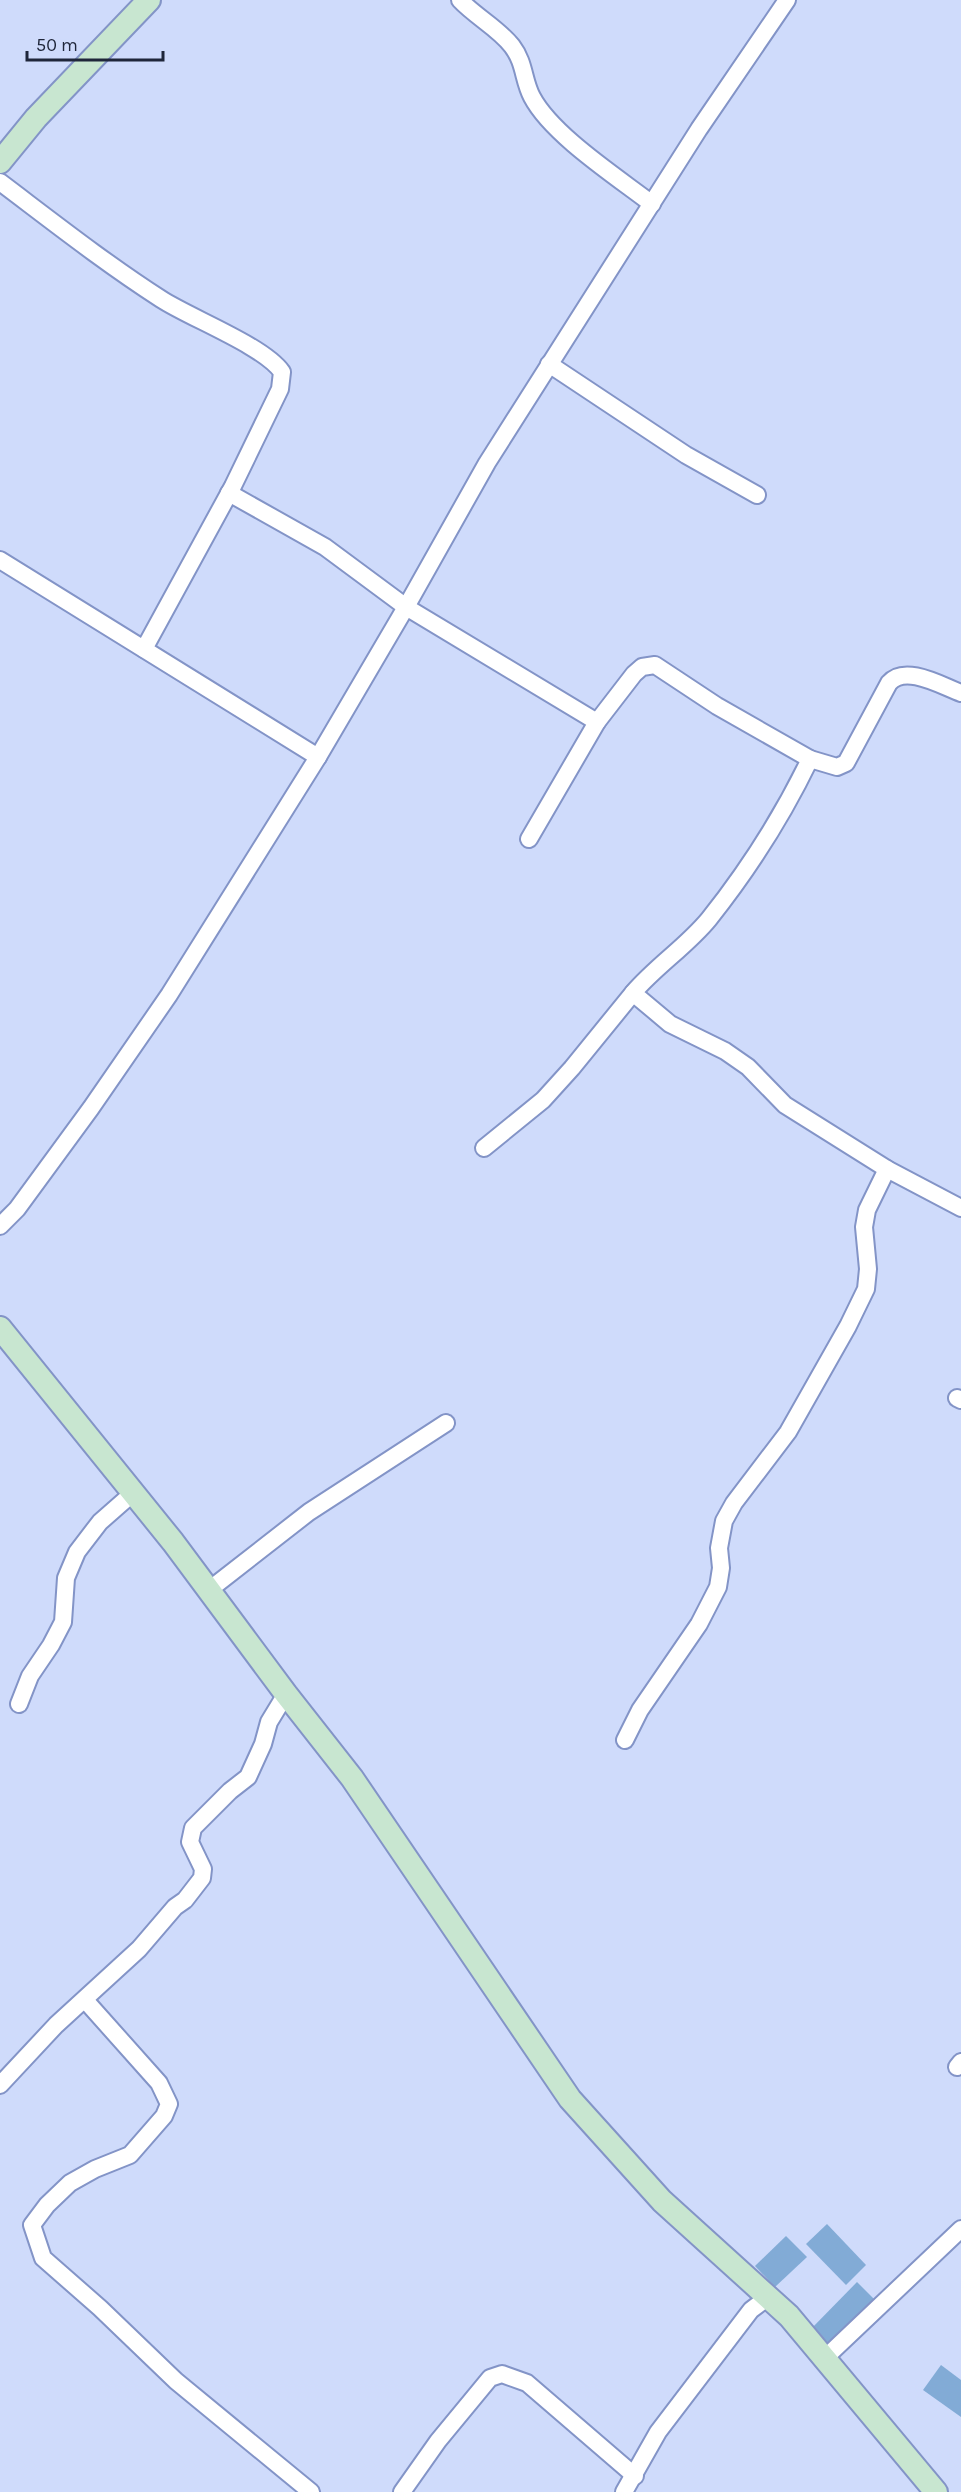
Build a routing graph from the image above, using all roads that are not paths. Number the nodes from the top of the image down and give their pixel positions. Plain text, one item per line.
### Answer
1 (149, 0) edge
2 (460, 0) edge
3 (787, 0) edge
4 (0, 162) edge
5 (0, 182) edge
6 (652, 204) junction
7 (549, 364) junction
8 (229, 493) junction
9 (757, 495) dead end
10 (0, 560) edge
11 (406, 607) junction
12 (144, 649) junction
13 (961, 693) edge
14 (597, 722) junction
15 (318, 757) junction
16 (810, 759) junction
17 (529, 839) dead end
18 (633, 993) junction
19 (484, 1148) dead end
20 (887, 1169) junction
21 (961, 1208) edge
22 (0, 1226) edge
23 (0, 1328) edge
24 (446, 1423) dead end
25 (133, 1493) junction
26 (209, 1590) junction
27 (286, 1694) junction
28 (19, 1704) dead end
29 (625, 1740) dead end
30 (85, 2000) junction
31 (0, 2085) edge
32 (961, 2229) edge
33 (768, 2297) junction
34 (825, 2358) junction
35 (635, 2476) junction
36 (311, 2492) edge
37 (402, 2492) edge
38 (624, 2492) edge
39 (936, 2492) edge

1 - 4 main road
2 - 6 street
3 - 6 street
5 - 8 street
6 - 7 street
7 - 9 street
7 - 11 street
8 - 11 street
8 - 12 street
10 - 12 street
11 - 14 street
11 - 15 street
12 - 15 street
13 - 16 street
14 - 16 street
14 - 17 street
15 - 22 street
16 - 18 street
18 - 19 street
18 - 20 street
20 - 21 street
20 - 29 street
23 - 25 main road
24 - 26 street
25 - 26 main road
25 - 28 street
26 - 27 main road
27 - 30 street
27 - 33 main road
30 - 31 street
30 - 36 street
32 - 34 street
33 - 34 main road
33 - 35 street
34 - 39 main road
35 - 37 street
35 - 38 street

